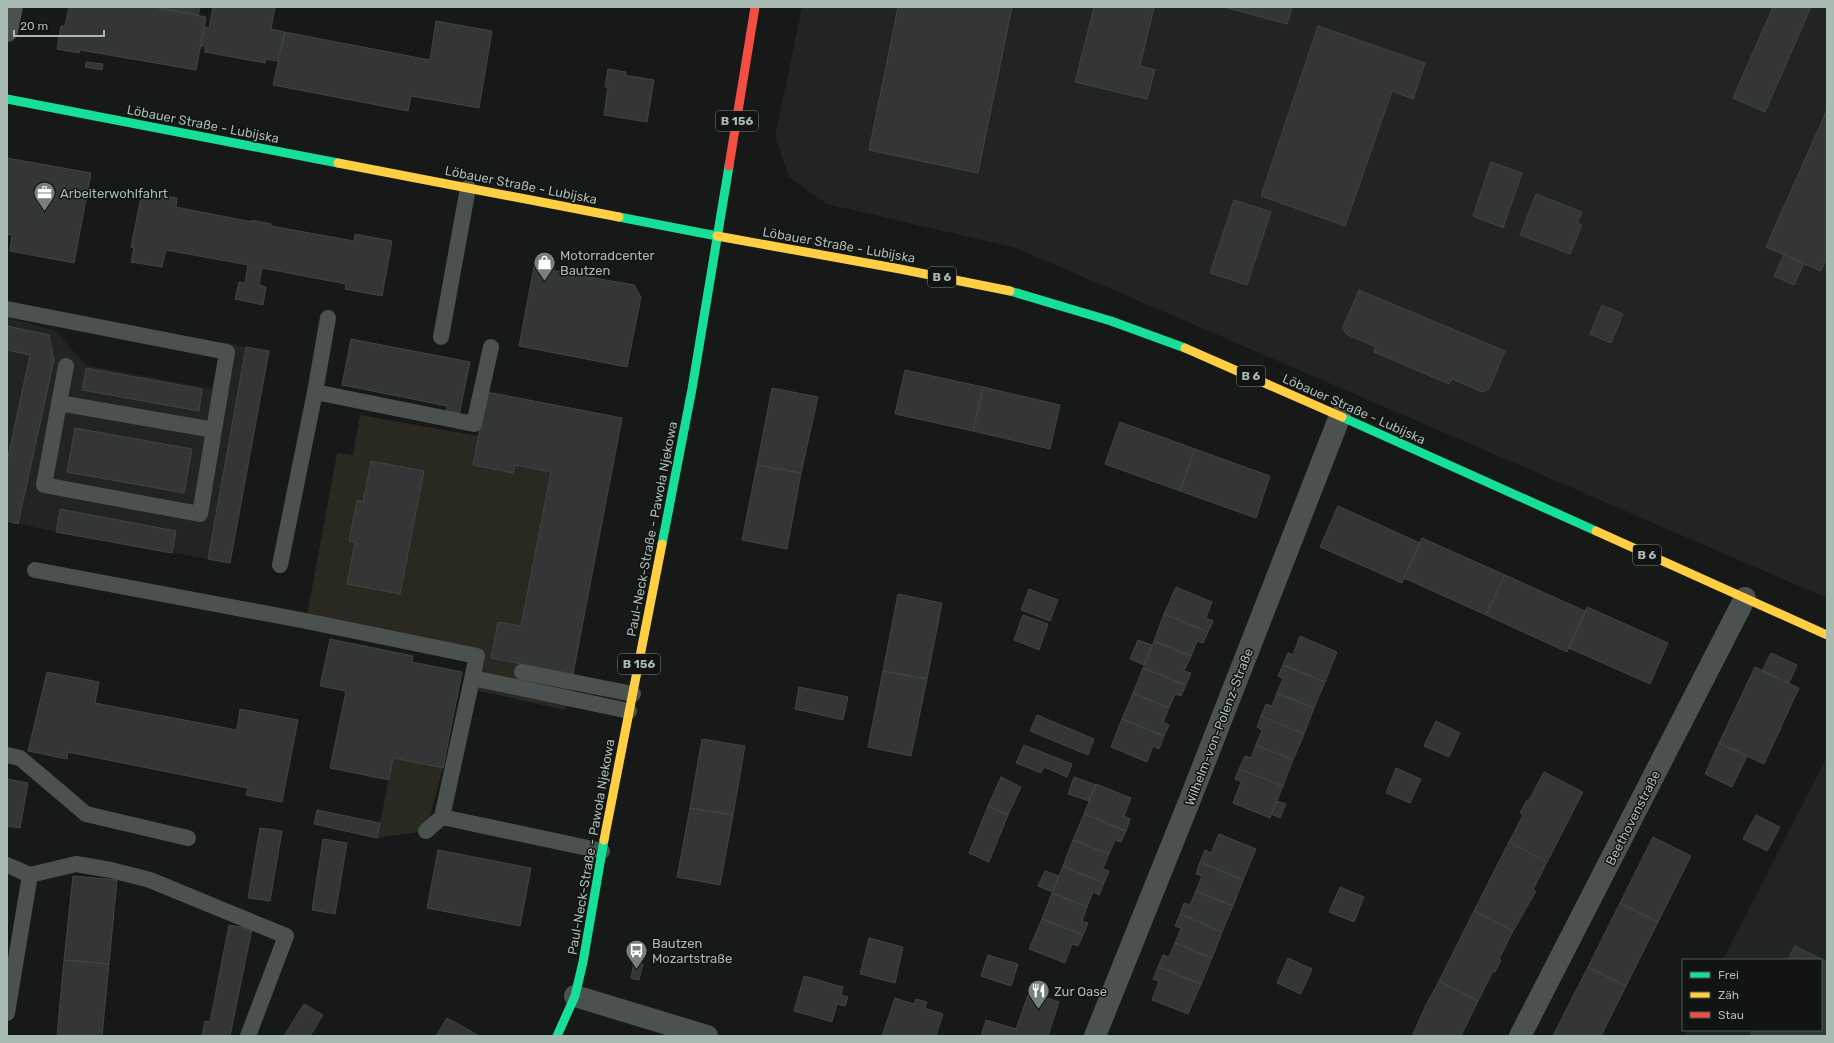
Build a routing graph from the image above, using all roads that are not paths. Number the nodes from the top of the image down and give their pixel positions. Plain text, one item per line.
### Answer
1 (12, 7) edge
2 (755, 7) edge
3 (7, 31) edge
4 (7, 98) edge
5 (468, 188) junction
6 (717, 236) junction
7 (7, 309) edge
8 (328, 318) dead end
9 (442, 337) dead end
10 (491, 347) dead end
11 (66, 366) dead end
12 (315, 392) junction
13 (59, 403) junction
14 (1340, 416) junction
15 (214, 430) junction
16 (280, 565) dead end
17 (35, 570) dead end
18 (1745, 598) junction
19 (1826, 634) edge
20 (522, 672) dead end
21 (473, 678) junction
22 (633, 694) junction
23 (629, 711) junction
24 (7, 755) edge
25 (442, 817) junction
26 (426, 831) dead end
27 (188, 838) dead end
28 (602, 852) junction
29 (7, 865) edge
30 (30, 874) junction
31 (575, 996) junction
32 (7, 1013) edge
33 (248, 1036) edge
34 (557, 1036) edge
35 (707, 1036) edge
36 (1095, 1036) edge
37 (1520, 1036) edge

1 - 3 street
2 - 6 main road, B 156
4 - 5 main road, Löbauer Straße - Lubijska
5 - 6 main road, Löbauer Straße - Lubijska
5 - 9 lane
6 - 14 main road, Löbauer Straße - Lubijska / B 6
6 - 22 main road, Paul-Neck-Straße - Pawoła Njekowa / B 156
7 - 15 lane
8 - 12 lane
10 - 12 lane
11 - 13 lane
12 - 16 lane
13 - 15 lane
13 - 15 lane
14 - 18 main road, Löbauer Straße - Lubijska / B 6
14 - 36 street, Wilhelm-von-Polenz-Straße
17 - 21 lane
18 - 19 main road, Löbauer Straße - Lubijska / B 6
18 - 37 street, Beethovenstraße
20 - 22 lane
21 - 23 lane
21 - 25 lane
22 - 23 main road, Paul-Neck-Straße - Pawoła Njekowa / B 156
23 - 28 main road, Paul-Neck-Straße - Pawoła Njekowa / B 156
24 - 27 lane
25 - 26 lane
25 - 28 lane
28 - 31 main road, Paul-Neck-Straße - Pawoła Njekowa / B 156
29 - 30 lane
30 - 32 lane
30 - 33 lane
31 - 34 main road, Paul-Neck-Straße - Pawoła Njekowa / B 156
31 - 35 street

